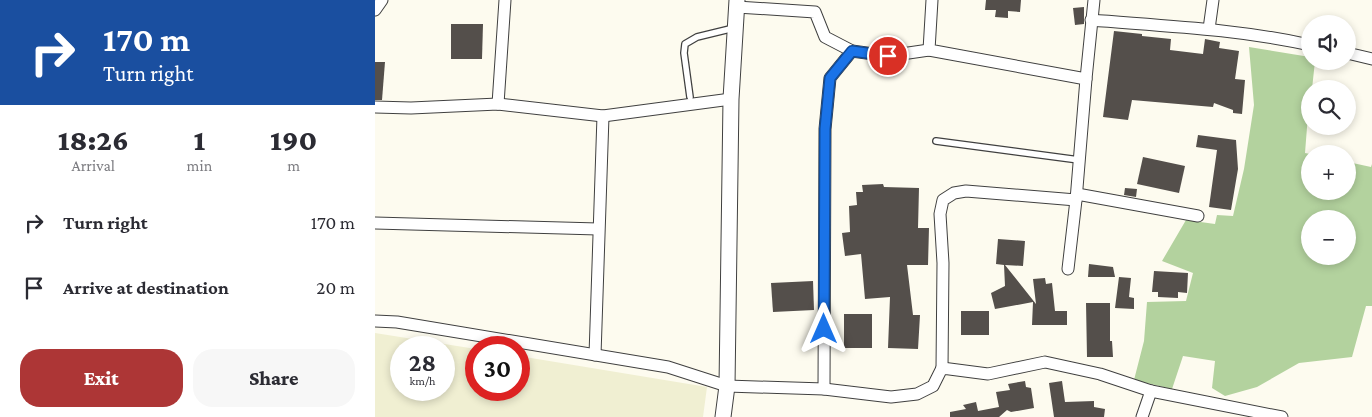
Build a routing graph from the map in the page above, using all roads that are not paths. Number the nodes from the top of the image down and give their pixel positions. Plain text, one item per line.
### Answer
1 (382, 0) edge
2 (505, 0) edge
3 (931, 0) edge
4 (1094, 0) edge
5 (1213, 0) edge
6 (737, 4) edge
7 (375, 10) edge
8 (1091, 20) junction
9 (736, 28) junction
10 (1209, 29) junction
11 (1301, 43) edge
12 (929, 50) junction
13 (852, 51) junction
14 (1356, 55) edge
15 (1372, 59) edge
16 (1086, 79) junction
17 (690, 97) dead end
18 (731, 100) junction
19 (498, 104) junction
20 (375, 107) edge
21 (603, 116) junction
22 (936, 141) dead end
23 (1079, 160) junction
24 (1077, 197) junction
25 (1198, 216) dead end
26 (375, 223) edge
27 (598, 229) junction
28 (1068, 269) dead end
29 (375, 321) edge
30 (595, 355) junction
31 (942, 368) junction
32 (727, 386) junction
33 (824, 389) junction
34 (1151, 391) junction
35 (723, 417) edge
36 (1142, 417) edge
37 (1282, 417) edge

1 - 7 street
2 - 19 street
3 - 12 street
4 - 8 street
5 - 10 street
6 - 9 street
6 - 13 street
8 - 10 street
8 - 16 street
9 - 17 lane
9 - 18 street
10 - 11 street
12 - 13 street
12 - 16 street
13 - 33 street
14 - 15 street
16 - 23 street
18 - 21 street
18 - 32 street
19 - 20 street
19 - 21 street
21 - 27 street
22 - 23 lane
23 - 24 street
24 - 25 street
24 - 28 street
24 - 31 street
26 - 27 street
27 - 30 street
29 - 30 street
30 - 32 street
31 - 33 street
31 - 34 street
32 - 33 street
32 - 35 street
34 - 36 street
34 - 37 street

